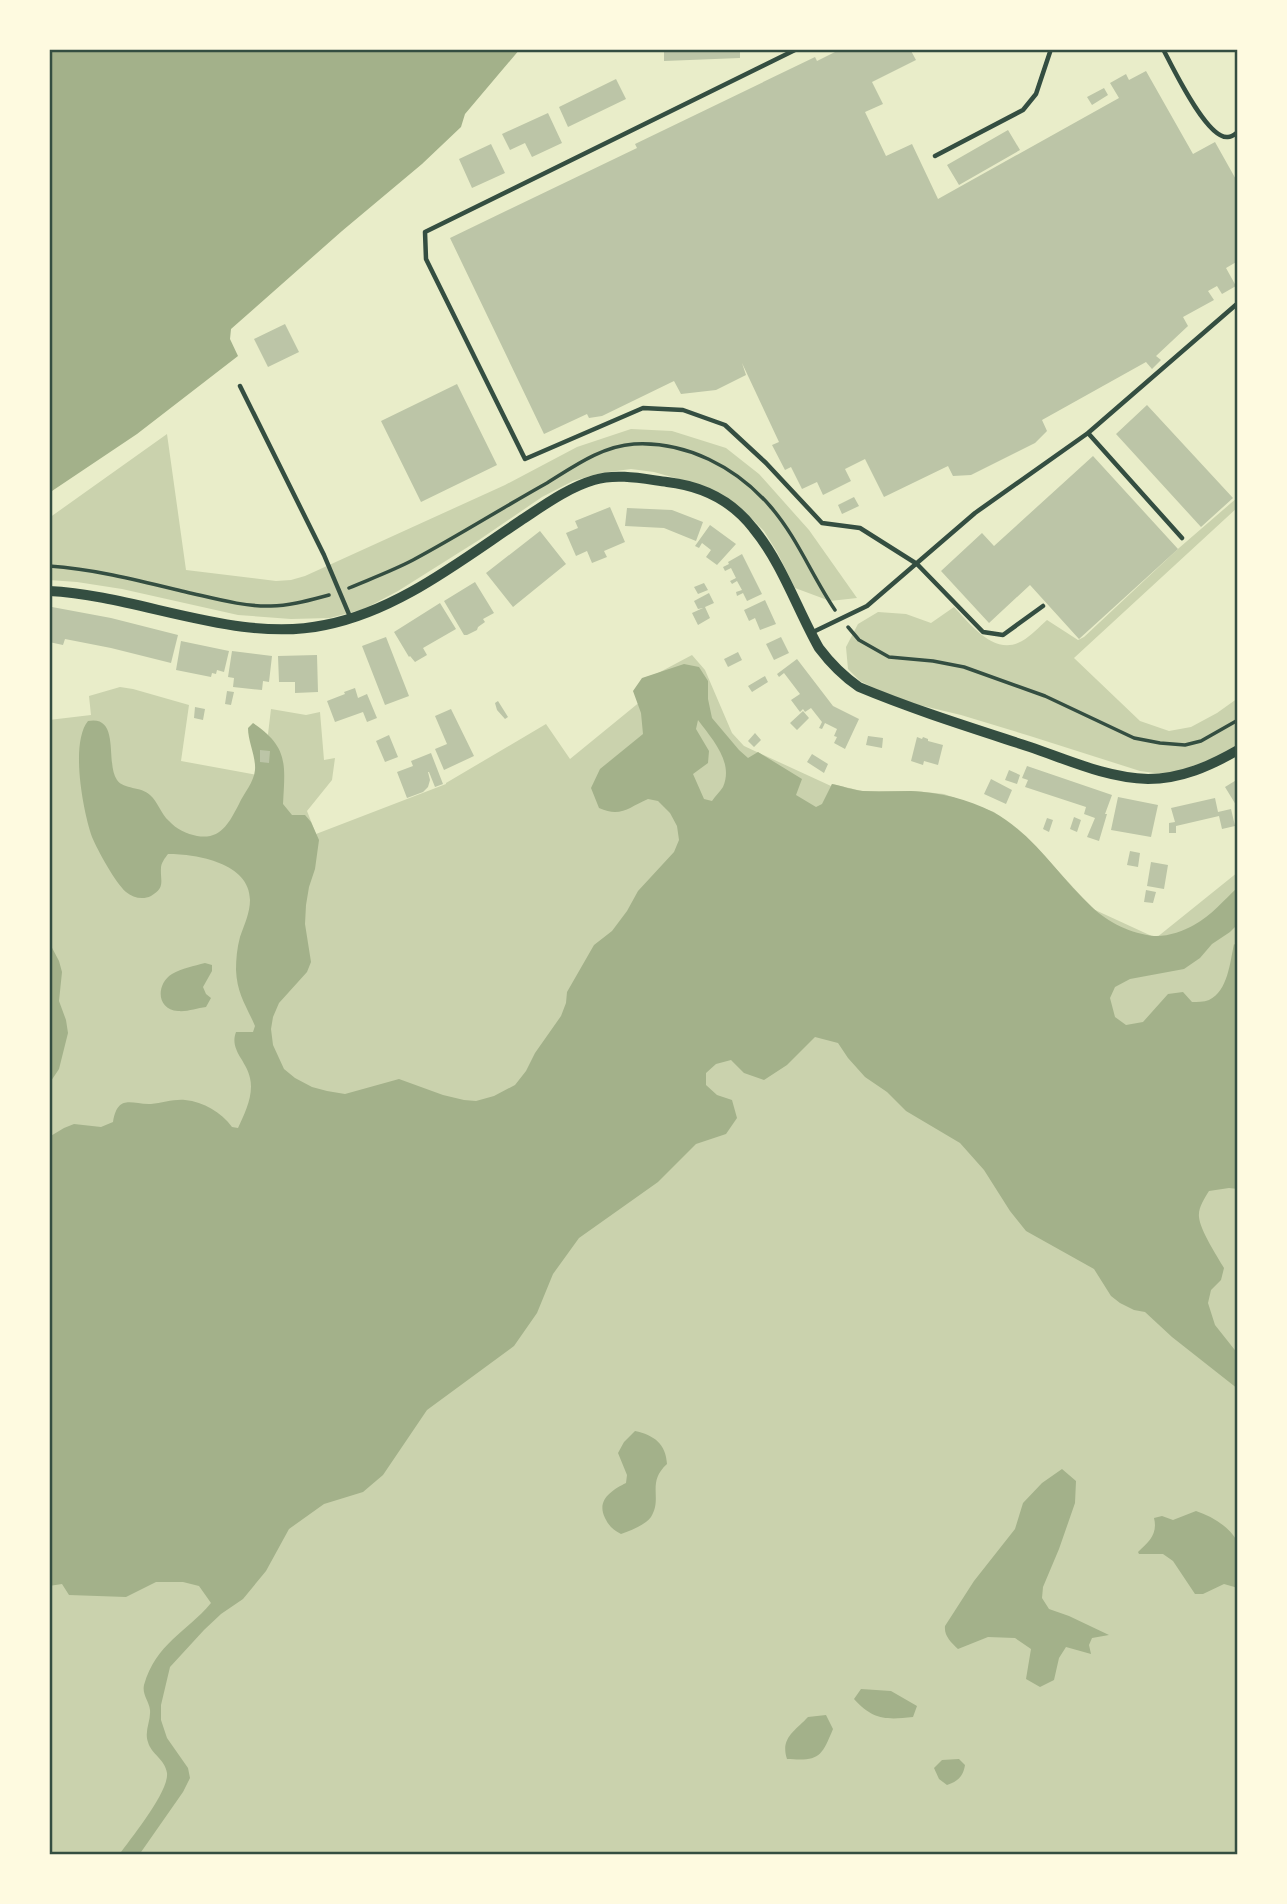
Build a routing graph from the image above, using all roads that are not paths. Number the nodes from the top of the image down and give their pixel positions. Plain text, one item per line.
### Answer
1 (797, 49) edge
2 (1051, 49) edge
3 (1163, 49) edge
4 (1238, 132) edge
5 (935, 156) dead end
6 (1238, 303) edge
7 (240, 386) dead end
8 (1088, 433) junction
9 (1182, 538) dead end
10 (917, 564) junction
11 (49, 591) edge
12 (1043, 606) dead end
13 (351, 620) junction
14 (810, 633) junction
15 (1238, 750) edge

1 - 10 lane
2 - 5 lane
3 - 4 lane
6 - 8 lane
7 - 13 lane
8 - 9 lane
8 - 10 lane
10 - 12 lane
10 - 14 lane
11 - 13 street
13 - 14 street
14 - 15 street

